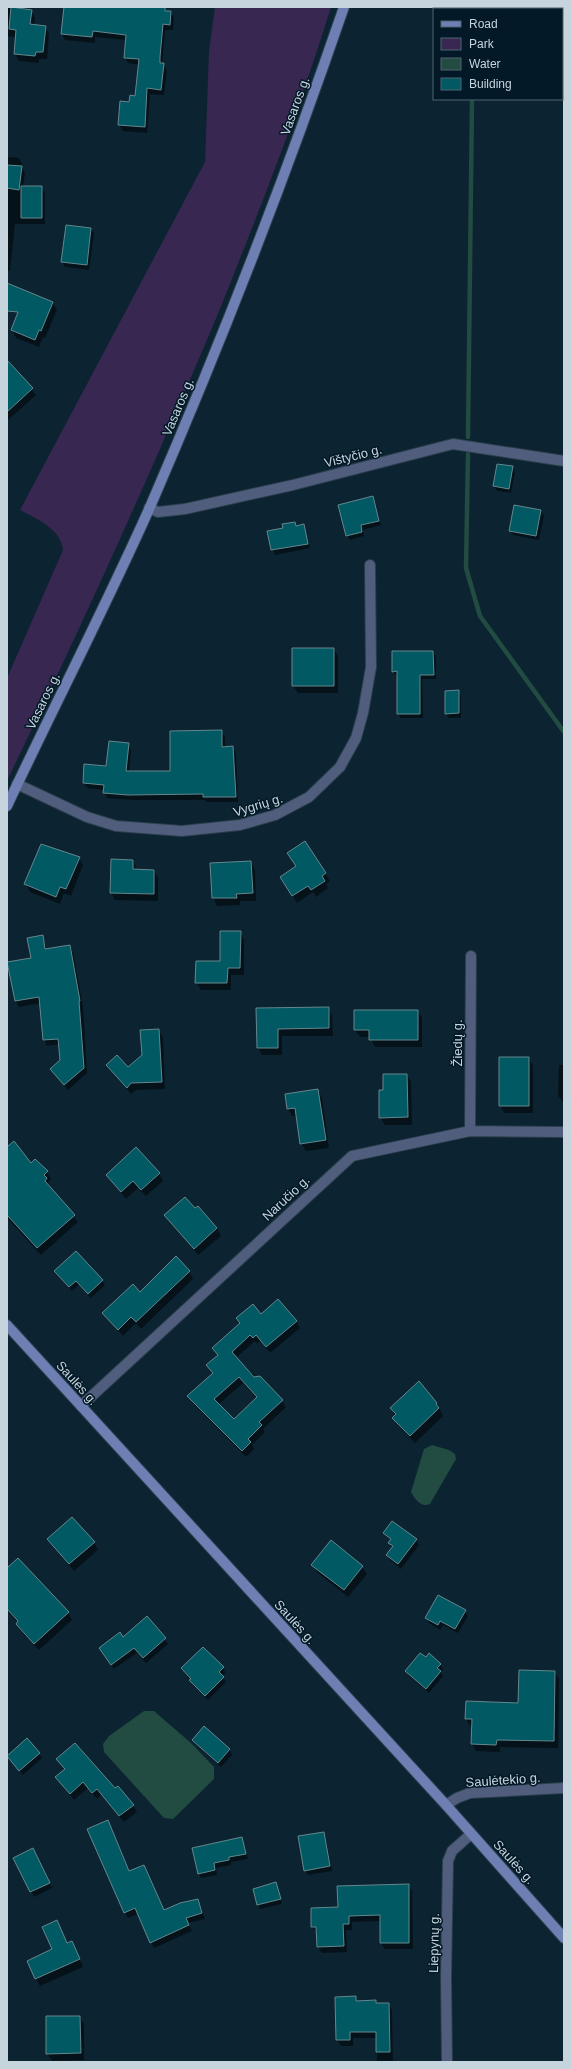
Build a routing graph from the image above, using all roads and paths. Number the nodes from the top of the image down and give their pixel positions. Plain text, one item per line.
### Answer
1 (344, 7) edge
2 (564, 461) edge
3 (149, 508) junction
4 (370, 565) dead end
5 (17, 784) junction
6 (7, 806) edge
7 (471, 956) dead end
8 (470, 1131) junction
9 (564, 1132) edge
10 (7, 1325) edge
11 (81, 1406) junction
12 (564, 1788) edge
13 (446, 1805) junction
14 (471, 1834) junction
15 (564, 1938) edge
16 (447, 2062) edge

1 - 3 main road, Vasaros g.
2 - 3 street, Vištyčio g.
3 - 5 main road, Vasaros g.
4 - 5 street, Vygrių g.
5 - 6 main road, Vasaros g.
7 - 8 street, Žiedų g.
8 - 9 street, Naručio g.
8 - 11 street, Naručio g.
10 - 11 main road, Saulės g.
11 - 13 main road, Saulės g.
12 - 13 street, Saulėtekio g.
13 - 14 main road, Saulės g.
14 - 15 main road, Saulės g.
14 - 16 street, Liepynų g.

